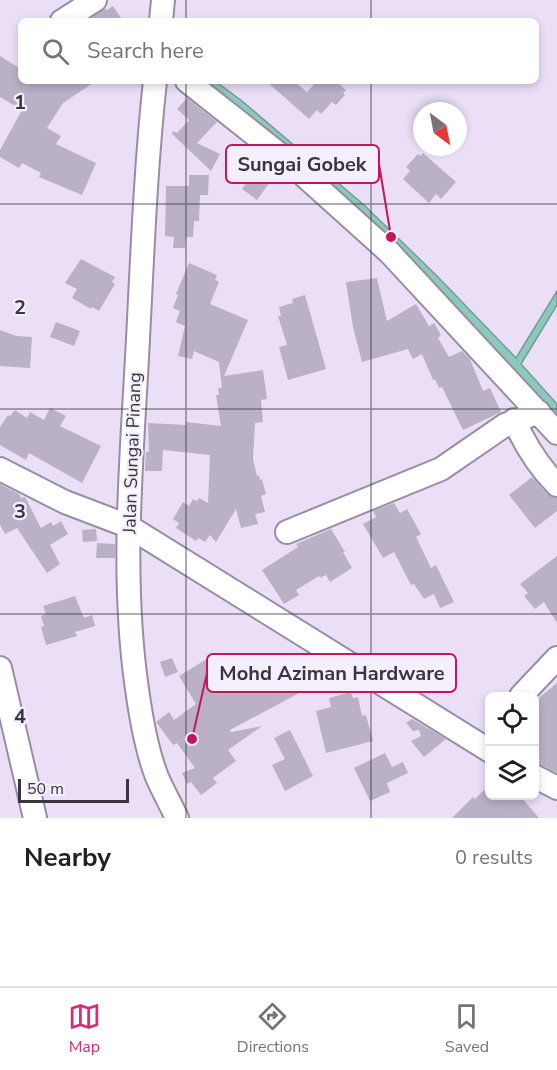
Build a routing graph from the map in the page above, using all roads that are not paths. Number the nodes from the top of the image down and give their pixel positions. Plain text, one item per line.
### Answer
1 (95, 0) edge
2 (163, 0) edge
3 (67, 18) edge
4 (161, 18) edge
5 (155, 84) edge
6 (191, 84) edge
7 (539, 412) junction
8 (514, 420) junction
9 (557, 433) edge
10 (0, 469) edge
11 (557, 485) edge
12 (128, 526) junction
13 (287, 532) dead end
14 (557, 658) edge
15 (0, 668) edge
16 (525, 692) edge
17 (485, 742) edge
18 (539, 779) edge
19 (557, 788) edge
20 (35, 818) edge
21 (177, 818) edge

1 - 3 street
2 - 4 street
5 - 12 street, Jalan Sungai Pinang
6 - 7 street
7 - 8 street
7 - 9 street
8 - 11 street
8 - 13 street
10 - 12 street
12 - 17 street
12 - 21 street, Jalan Sungai Pinang
14 - 16 street
15 - 20 street
18 - 19 street

